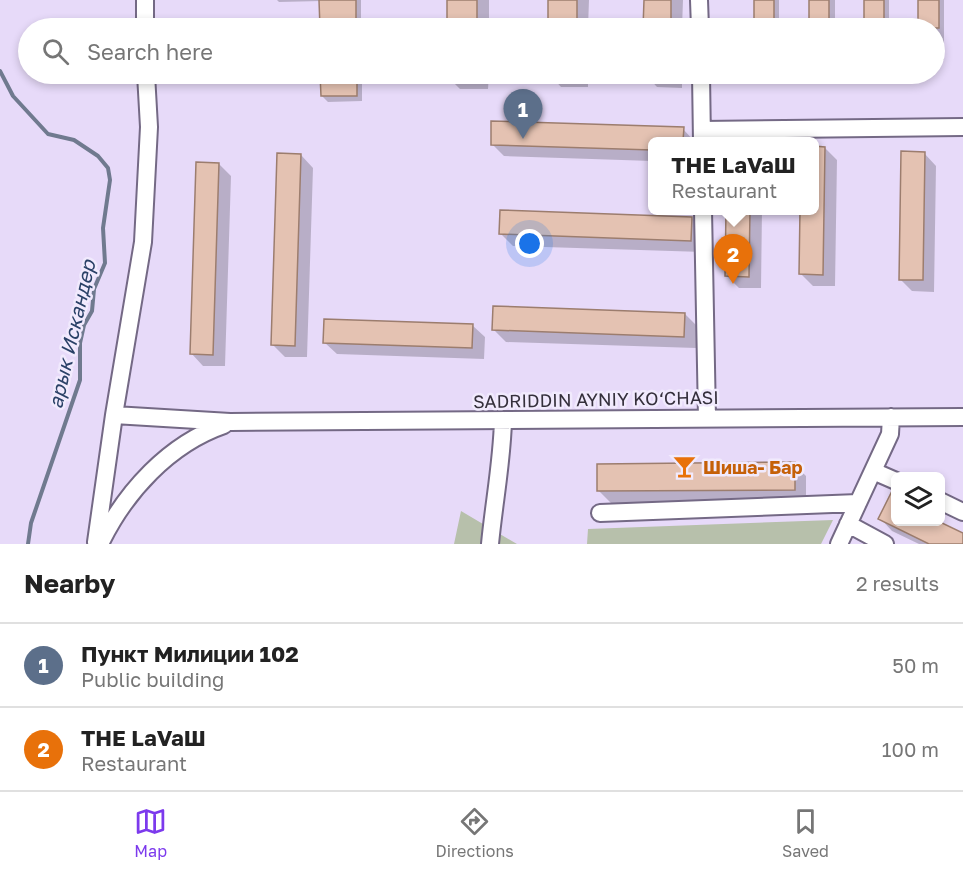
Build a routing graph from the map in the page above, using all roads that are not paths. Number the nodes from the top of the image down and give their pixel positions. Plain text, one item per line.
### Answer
1 (145, 0) edge
2 (699, 0) edge
3 (145, 18) edge
4 (700, 18) edge
5 (147, 84) edge
6 (701, 84) edge
7 (963, 127) edge
8 (702, 136) edge
9 (703, 215) edge
10 (114, 415) junction
11 (891, 417) junction
12 (963, 417) edge
13 (707, 418) junction
14 (503, 420) junction
15 (230, 422) junction
16 (873, 471) junction
17 (891, 479) edge
18 (858, 503) junction
19 (945, 503) edge
20 (963, 512) edge
21 (600, 513) dead end
22 (848, 524) junction
23 (98, 544) edge
24 (490, 544) edge
25 (839, 544) edge
26 (885, 544) edge

1 - 3 street
2 - 4 street
5 - 10 street
6 - 8 street
7 - 8 street
9 - 13 street
10 - 15 street, SADRIDDIN AYNIY KO‘CHASI
10 - 23 street
11 - 12 street, SADRIDDIN AYNIY KO‘CHASI
11 - 13 street, SADRIDDIN AYNIY KO‘CHASI
11 - 16 street
13 - 14 street, SADRIDDIN AYNIY KO‘CHASI
14 - 15 street, SADRIDDIN AYNIY KO‘CHASI
14 - 24 street
15 - 23 street
16 - 17 street
16 - 18 street
18 - 21 street
18 - 22 street
19 - 20 street
22 - 25 street
22 - 26 street

